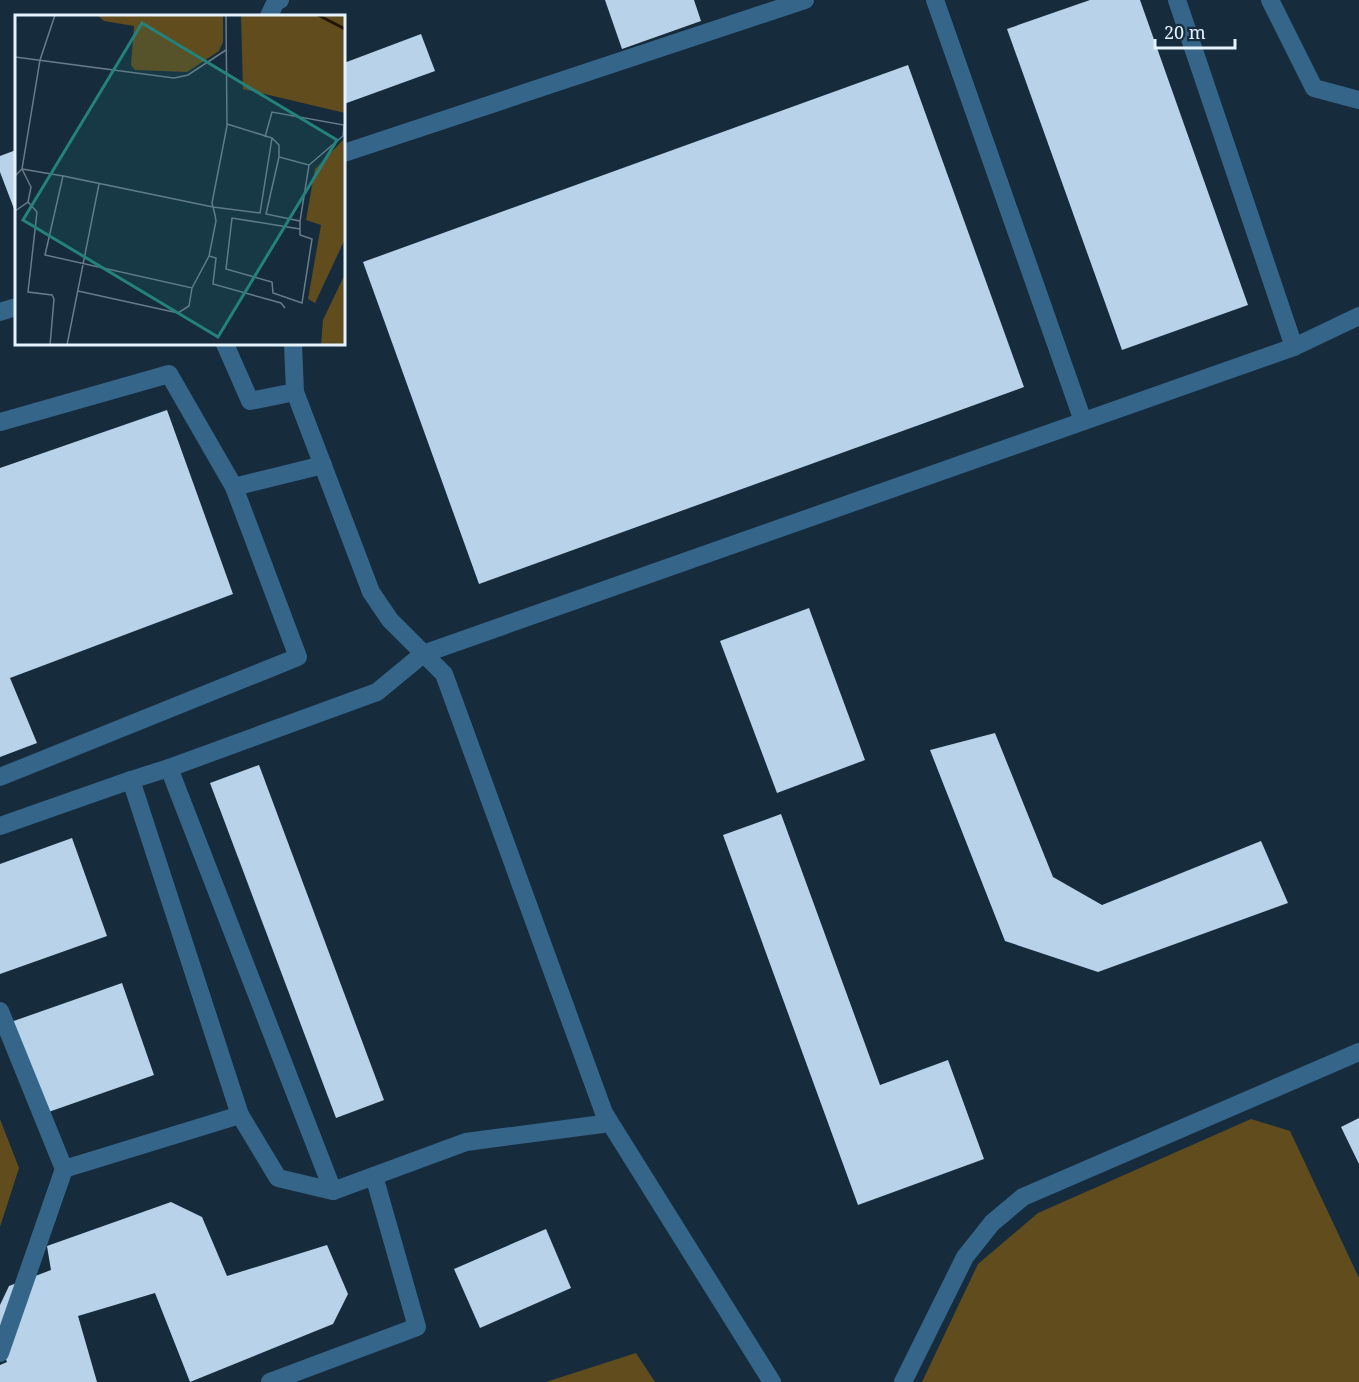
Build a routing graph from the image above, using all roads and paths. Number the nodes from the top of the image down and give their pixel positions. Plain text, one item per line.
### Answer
1 (280, 0) edge
2 (805, 0) edge
3 (935, 0) edge
4 (1177, 0) edge
5 (1270, 0) edge
6 (270, 15) edge
7 (1359, 100) edge
8 (345, 153) edge
9 (15, 307) edge
10 (0, 312) edge
11 (1359, 316) edge
12 (225, 345) edge
13 (293, 345) edge
14 (1294, 347) junction
15 (295, 392) junction
16 (1083, 421) junction
17 (0, 422) edge
18 (323, 465) junction
19 (234, 487) junction
20 (423, 654) junction
21 (169, 768) junction
22 (0, 777) edge
23 (131, 780) junction
24 (0, 826) edge
25 (0, 1011) edge
26 (1359, 1052) edge
27 (240, 1115) junction
28 (610, 1123) junction
29 (64, 1169) junction
30 (374, 1176) junction
31 (333, 1191) junction
32 (0, 1353) edge
33 (270, 1382) edge
34 (772, 1382) edge
35 (903, 1382) edge

1 - 6 street
2 - 8 street
3 - 16 street
4 - 14 street
5 - 7 street
9 - 10 street
11 - 14 street
12 - 15 street
13 - 15 street
14 - 16 street
15 - 18 street
16 - 20 street
17 - 19 street
18 - 19 street
18 - 20 street
19 - 22 street
20 - 21 street
20 - 28 street
21 - 23 street
21 - 31 street
23 - 24 street
23 - 27 street
25 - 29 street
26 - 35 street
27 - 29 street
27 - 31 street
28 - 30 street
28 - 34 street
29 - 32 street
30 - 31 street
30 - 33 street

